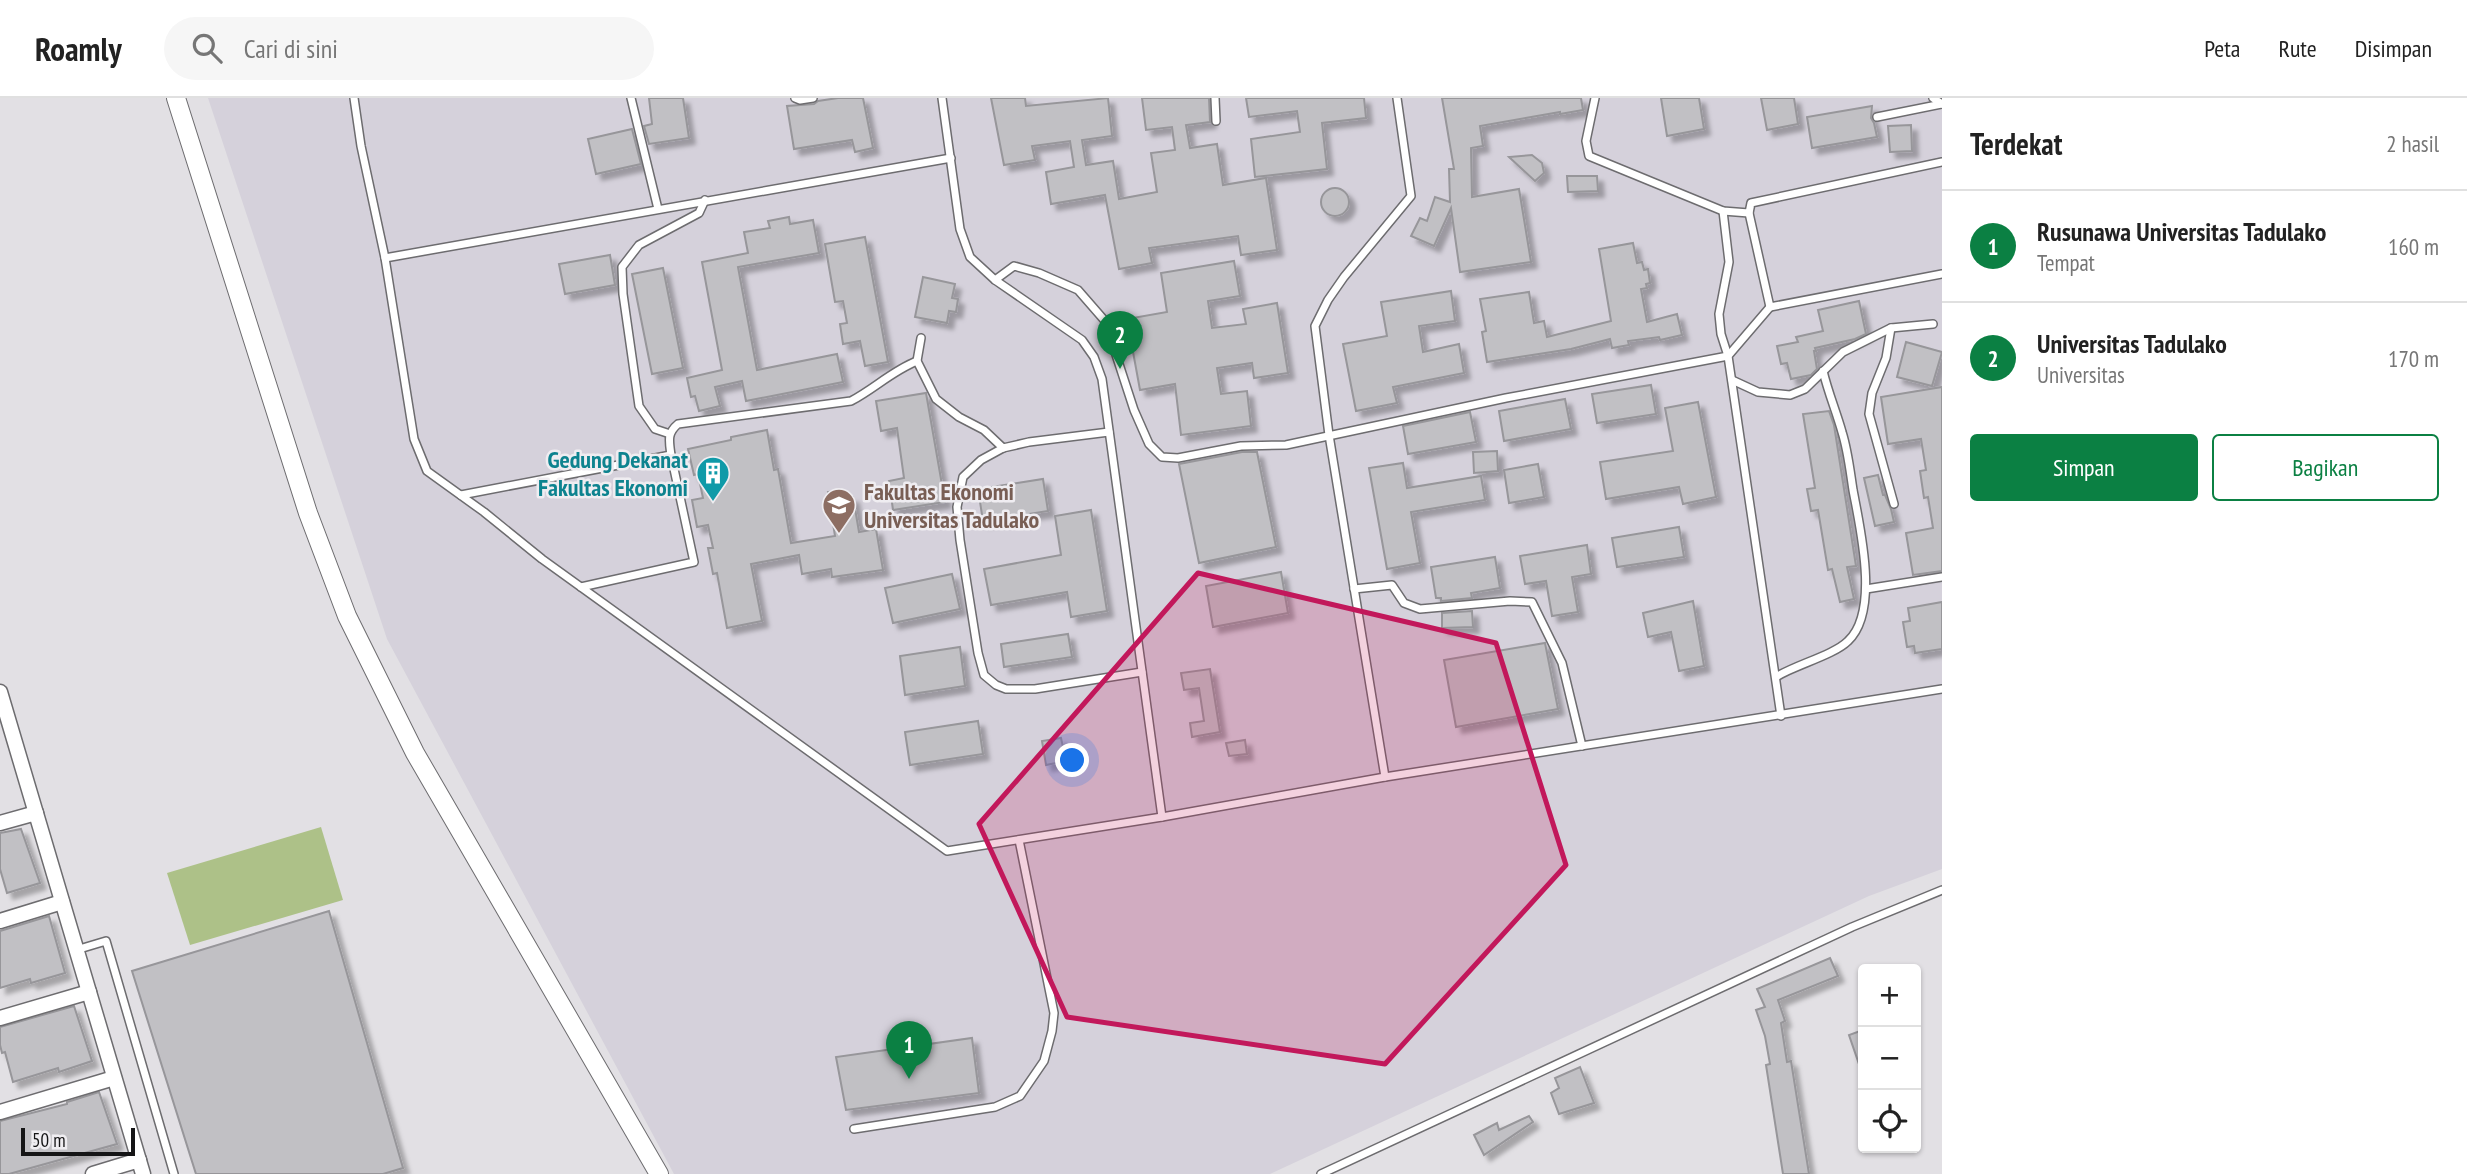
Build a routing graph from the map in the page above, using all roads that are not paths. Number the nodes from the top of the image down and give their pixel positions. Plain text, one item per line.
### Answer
1 (176, 98) edge
2 (354, 98) edge
3 (631, 98) edge
4 (795, 98) edge
5 (813, 98) edge
6 (942, 98) edge
7 (1214, 98) edge
8 (1397, 98) edge
9 (1595, 98) edge
10 (1933, 98) edge
11 (1942, 104) edge
12 (1877, 117) dead end
13 (1216, 121) dead end
14 (951, 158) junction
15 (1942, 162) edge
16 (705, 200) junction
17 (658, 209) junction
18 (1723, 211) junction
19 (1749, 213) junction
20 (385, 258) junction
21 (1942, 274) edge
22 (995, 280) junction
23 (1770, 307) junction
24 (1933, 324) dead end
25 (1891, 328) junction
26 (921, 338) dead end
27 (1728, 356) junction
28 (917, 361) junction
29 (1823, 371) junction
30 (1732, 380) junction
31 (1109, 432) junction
32 (670, 434) junction
33 (1329, 435) junction
34 (1003, 449) junction
35 (671, 455) junction
36 (461, 495) junction
37 (1894, 504) dead end
38 (1942, 577) edge
39 (582, 587) junction
40 (1354, 589) junction
41 (1866, 589) junction
42 (1142, 671) junction
43 (1776, 677) junction
44 (1942, 689) edge
45 (0, 692) edge
46 (1781, 716) junction
47 (5, 729) edge
48 (1582, 746) junction
49 (1385, 777) junction
50 (36, 813) junction
51 (1162, 817) junction
52 (0, 823) edge
53 (1019, 840) junction
54 (1942, 890) edge
55 (62, 902) junction
56 (0, 921) edge
57 (76, 950) junction
58 (89, 992) junction
59 (0, 1018) edge
60 (114, 1078) junction
61 (0, 1112) edge
62 (854, 1129) dead end
63 (141, 1167) edge
64 (93, 1174) edge
65 (174, 1174) edge
66 (659, 1174) edge
67 (1321, 1174) edge

1 - 66 street
2 - 20 lane
3 - 17 lane
4 - 5 lane
6 - 14 lane
7 - 13 lane
8 - 33 lane
9 - 18 lane
10 - 11 lane
11 - 12 lane
14 - 16 lane
14 - 22 lane
15 - 19 lane
16 - 17 lane
16 - 32 lane
17 - 20 lane
18 - 19 lane
18 - 27 lane
19 - 23 lane
20 - 36 lane
21 - 23 lane
22 - 31 lane
22 - 33 lane
23 - 27 lane
24 - 25 lane
25 - 29 lane
25 - 37 lane
26 - 28 lane
27 - 30 lane
27 - 33 lane
28 - 32 lane
28 - 34 lane
29 - 30 lane
29 - 41 lane
30 - 43 lane
31 - 34 lane
31 - 42 lane
32 - 35 lane
33 - 40 lane
34 - 42 lane
35 - 36 lane
35 - 39 lane
36 - 39 lane
38 - 41 lane
39 - 53 lane
40 - 48 lane
40 - 49 lane
41 - 43 lane
42 - 51 lane
43 - 46 lane
44 - 46 lane
45 - 47 street
46 - 48 lane
47 - 50 street
48 - 49 lane
49 - 51 lane
50 - 52 street
50 - 55 street
51 - 53 lane
53 - 62 lane
54 - 67 lane
55 - 56 street
55 - 57 street
57 - 58 street
57 - 65 lane
58 - 59 street
58 - 60 street
60 - 61 street
60 - 63 street
63 - 64 street

